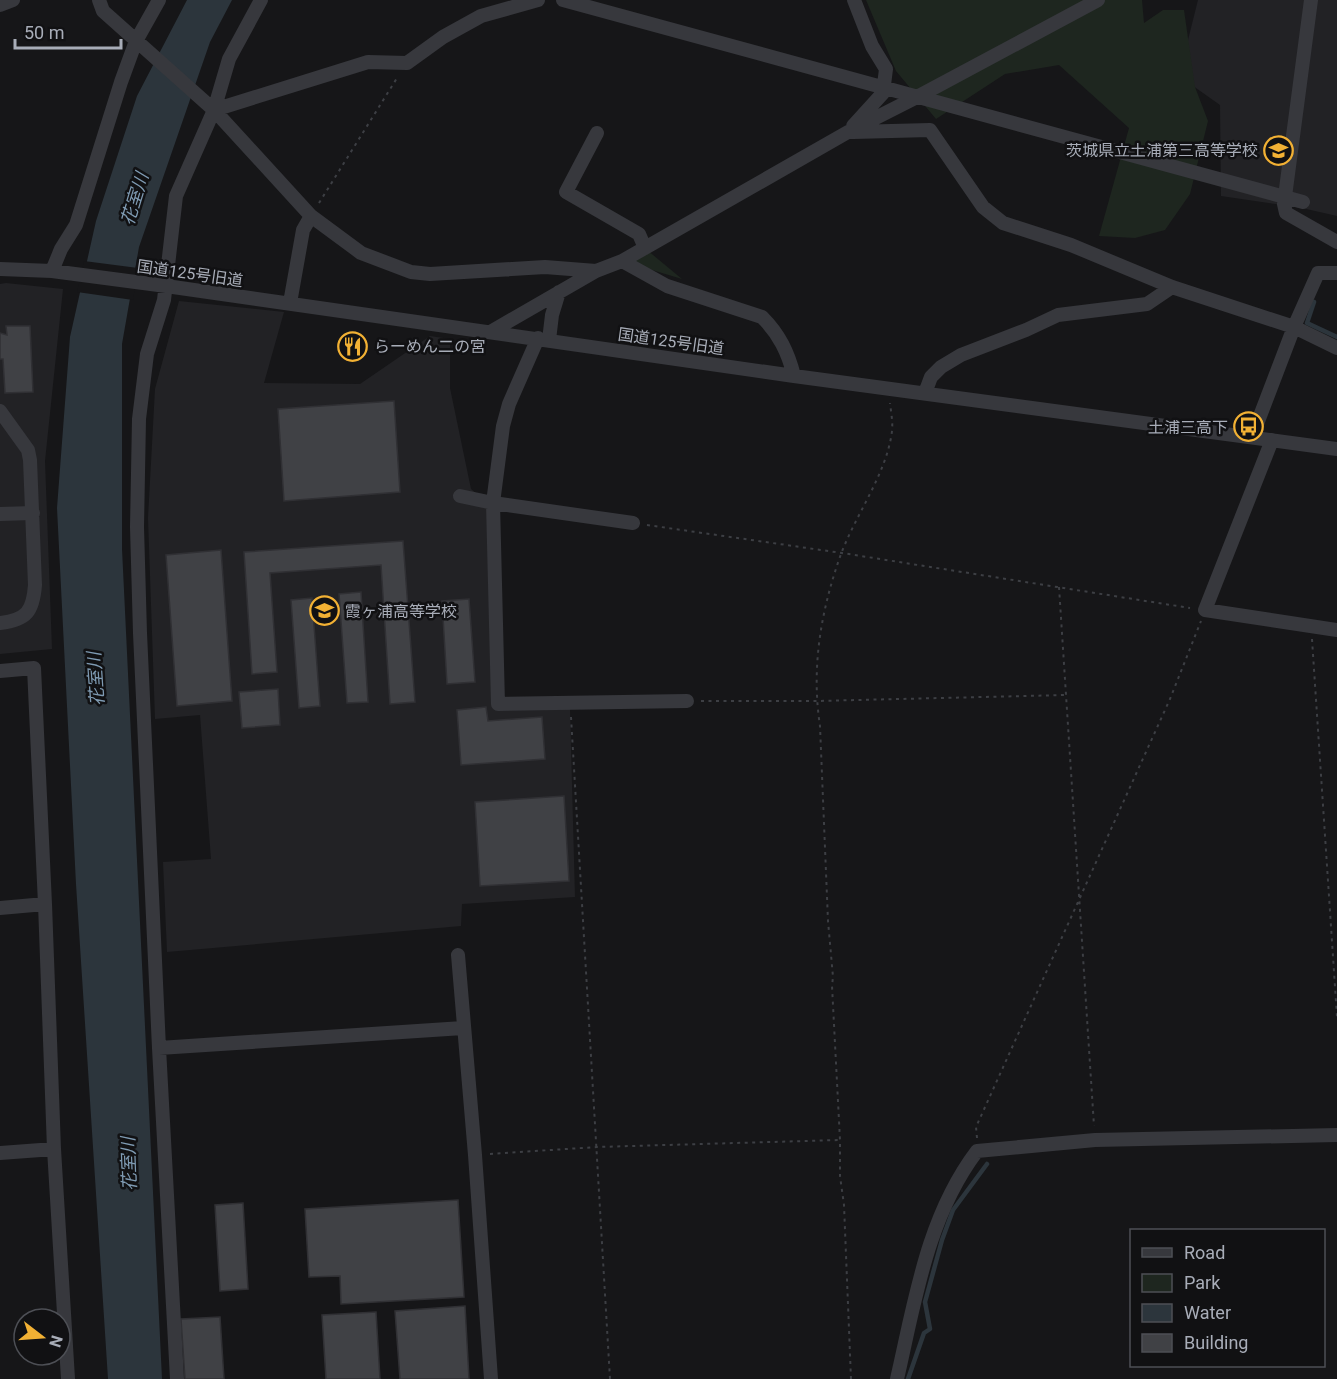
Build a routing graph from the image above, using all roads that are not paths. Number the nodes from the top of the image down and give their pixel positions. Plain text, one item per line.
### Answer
1 (13, 0) edge
2 (99, 0) edge
3 (159, 0) edge
4 (261, 0) edge
5 (538, 0) edge
6 (563, 0) edge
7 (854, 0) edge
8 (1098, 0) edge
9 (1311, 0) edge
10 (0, 5) edge
11 (136, 41) junction
12 (883, 87) junction
13 (917, 97) junction
14 (208, 105) junction
15 (848, 132) junction
16 (597, 133) dead end
17 (1284, 200) junction
18 (1303, 202) dead end
19 (311, 216) junction
20 (1337, 242) edge
21 (645, 248) junction
22 (622, 261) junction
23 (0, 269) edge
24 (52, 271) junction
25 (596, 271) junction
26 (1337, 273) edge
27 (166, 286) junction
28 (1172, 287) junction
29 (559, 292) junction
30 (290, 303) junction
31 (1294, 327) junction
32 (492, 331) junction
33 (543, 339) junction
34 (1337, 348) edge
35 (794, 376) junction
36 (925, 393) junction
37 (0, 411) edge
38 (1252, 437) junction
39 (1272, 440) junction
40 (1337, 449) edge
41 (460, 496) dead end
42 (493, 503) junction
43 (33, 513) junction
44 (0, 514) edge
45 (633, 523) road end
46 (0, 623) edge
47 (1337, 630) edge
48 (0, 671) edge
49 (687, 702) road end
50 (45, 904) junction
51 (0, 908) edge
52 (458, 955) dead end
53 (463, 1028) junction
54 (159, 1048) junction
55 (1337, 1135) edge
56 (54, 1149) junction
57 (0, 1153) edge
58 (68, 1379) edge
59 (177, 1379) edge
60 (491, 1379) edge
61 (897, 1379) edge

1 - 10 street
2 - 11 street
3 - 11 street
4 - 14 street
5 - 14 street
6 - 12 street
7 - 12 street
8 - 13 street
9 - 17 street
11 - 14 street
11 - 24 street
12 - 13 street
12 - 15 street
13 - 15 street
13 - 17 street
14 - 19 street
14 - 27 street
15 - 21 street
15 - 28 street
16 - 21 street
17 - 18 street
17 - 20 street
19 - 25 street
19 - 30 street
21 - 22 street
22 - 25 street
22 - 35 street
23 - 24 street, 国道125号旧道
24 - 27 street, 国道125号旧道
25 - 29 street
26 - 31 street
27 - 30 street, 国道125号旧道
27 - 54 street
28 - 31 street
28 - 36 street
29 - 32 street
29 - 33 street
30 - 32 street, 国道125号旧道
31 - 34 street
31 - 38 street
32 - 33 street, 国道125号旧道
33 - 35 street, 国道125号旧道
33 - 42 street
35 - 36 street, 国道125号旧道
36 - 38 street, 国道125号旧道
37 - 43 street
38 - 39 street, 国道125号旧道
39 - 40 street, 国道125号旧道
39 - 47 street
41 - 42 street
42 - 45 street
42 - 49 street
43 - 44 street
43 - 46 street
48 - 50 street
50 - 51 street
50 - 56 street
52 - 53 street
53 - 54 street
53 - 60 street
54 - 59 street
55 - 61 street
56 - 57 street
56 - 58 street

